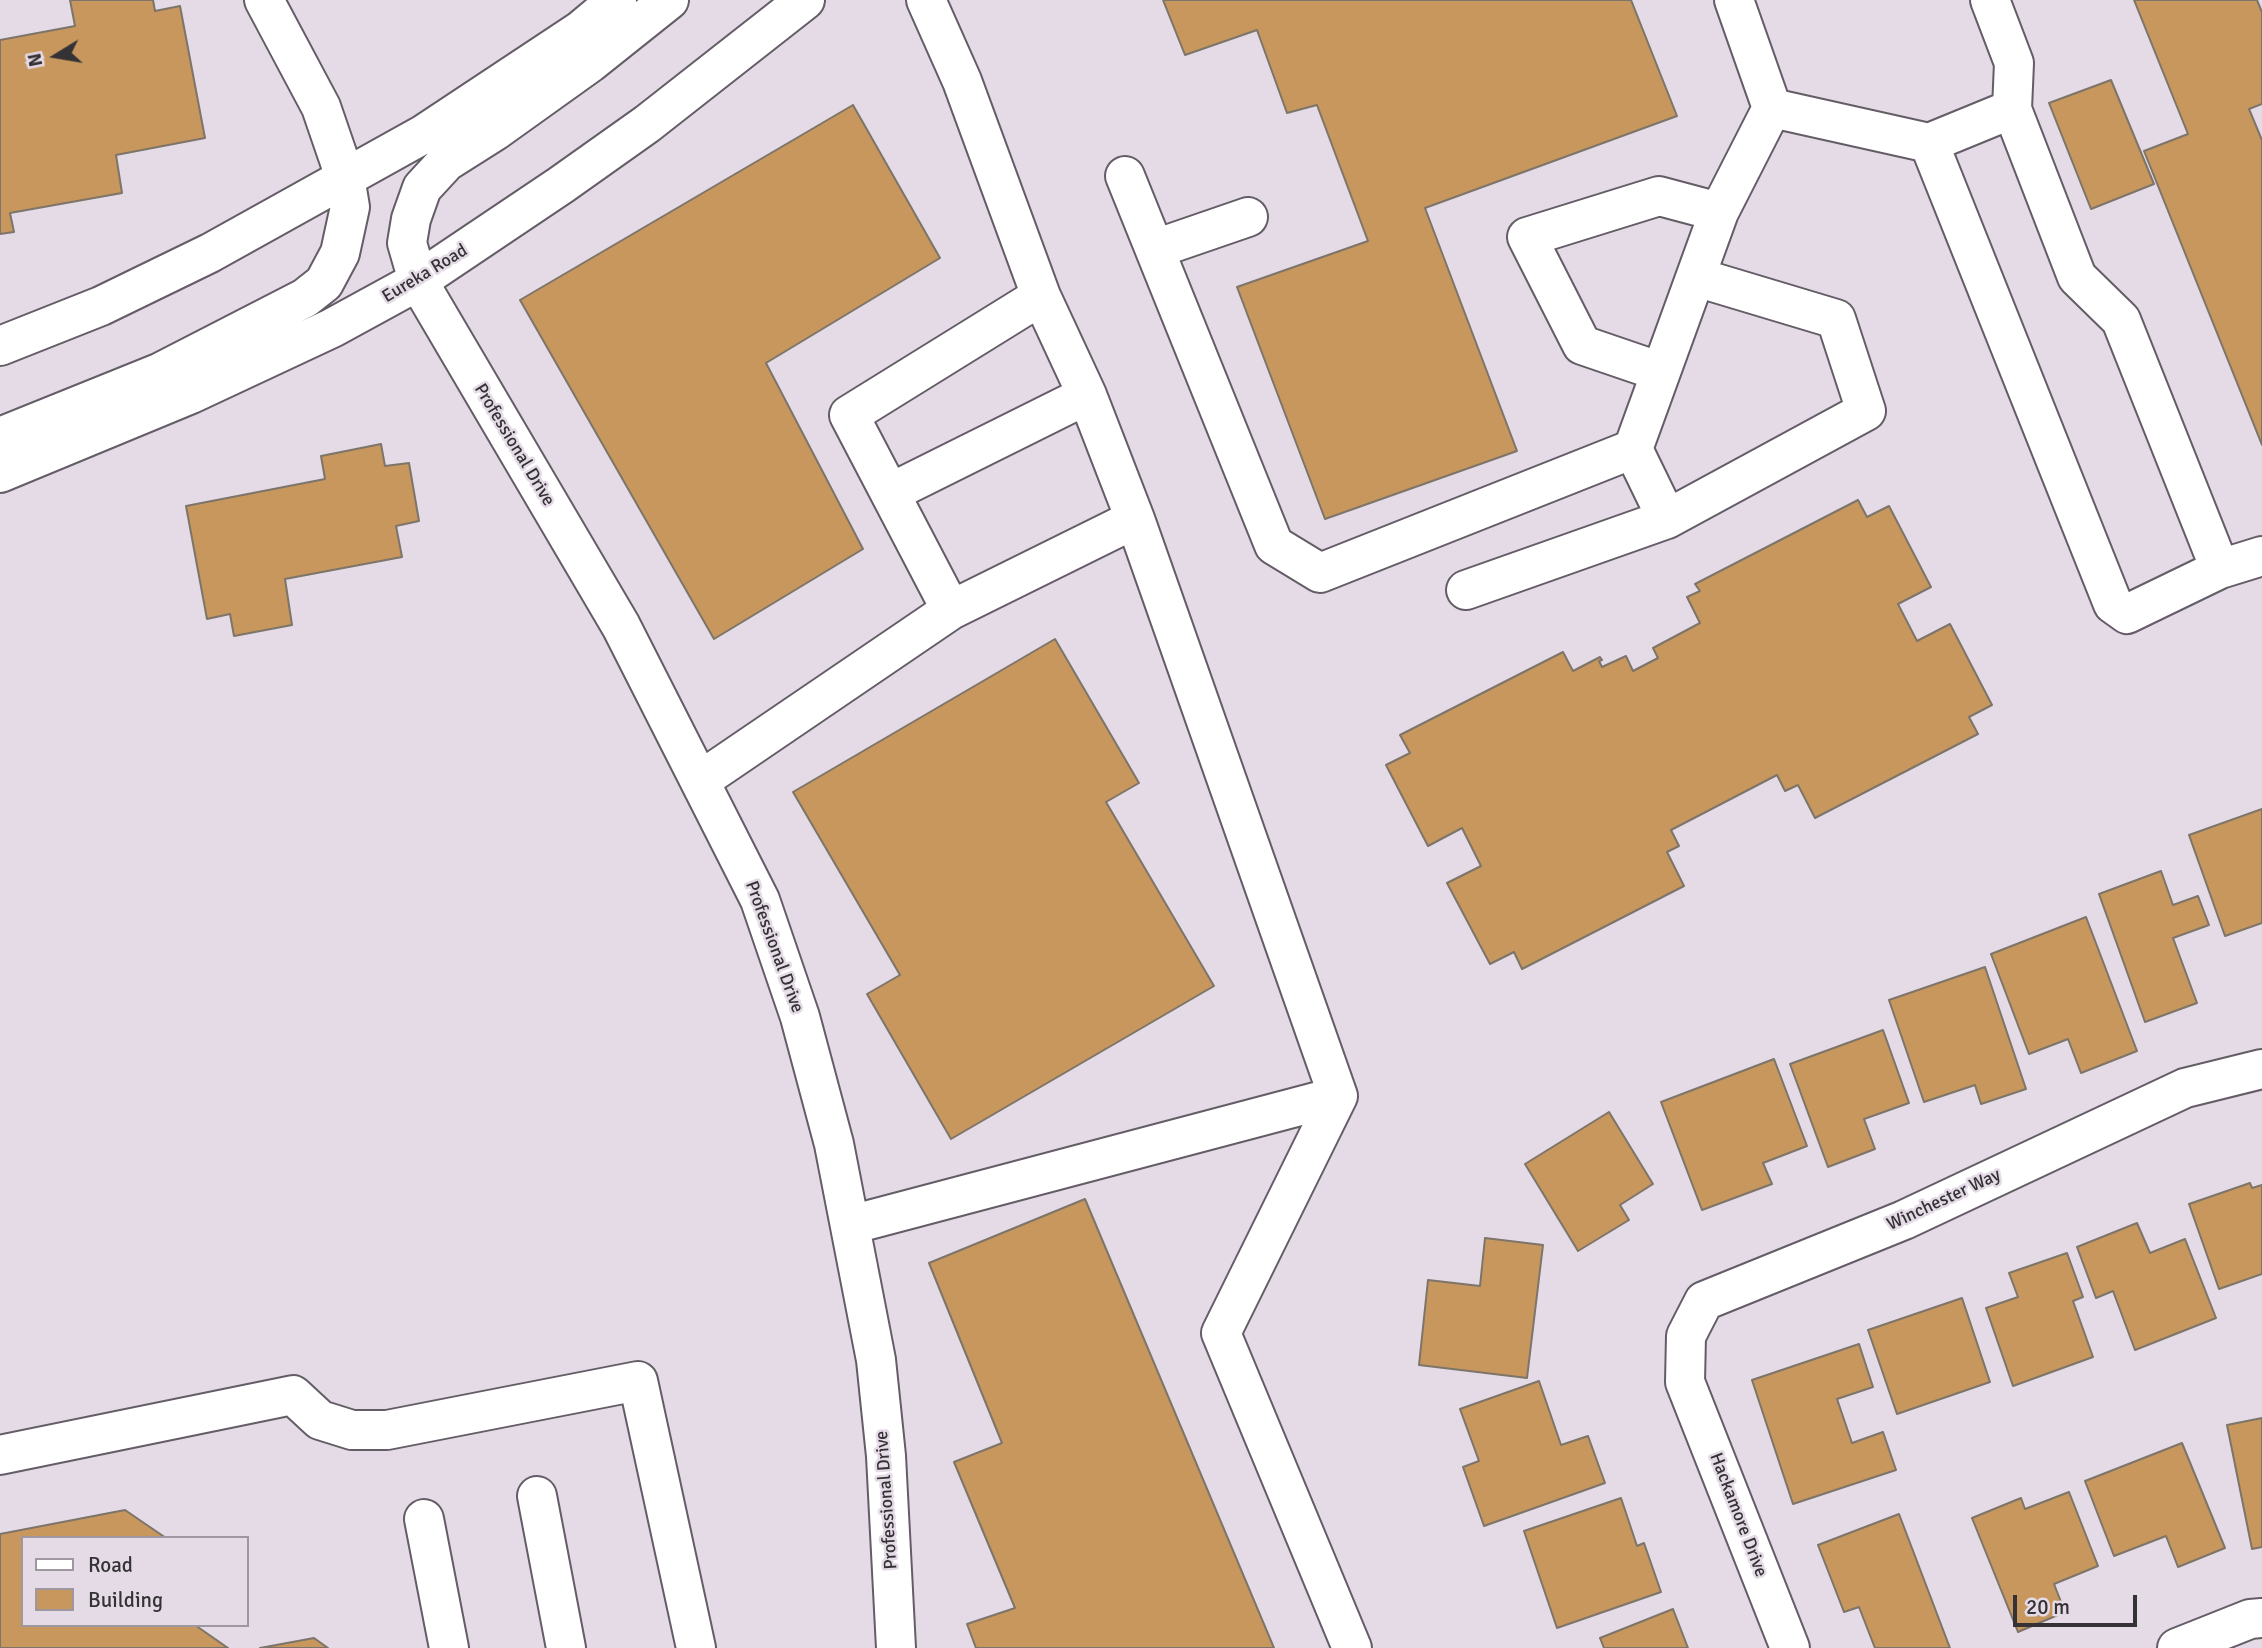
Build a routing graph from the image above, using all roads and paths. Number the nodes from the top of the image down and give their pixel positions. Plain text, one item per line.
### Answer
1 (264, 0) edge
2 (617, 0) edge
3 (669, 0) edge
4 (805, 0) edge
5 (926, 0) edge
6 (1734, 0) edge
7 (1990, 0) edge
8 (1772, 108) junction
9 (2012, 109) junction
10 (1929, 143) junction
11 (1125, 176) dead end
12 (345, 177) junction
13 (1719, 212) junction
14 (1248, 217) dead end
15 (1155, 249) junction
16 (1696, 277) junction
17 (418, 281) junction
18 (1041, 296) junction
19 (0, 346) edge
20 (1661, 372) junction
21 (1087, 395) junction
22 (0, 437) edge
23 (1633, 449) junction
24 (0, 473) edge
25 (890, 493) junction
26 (1135, 519) junction
27 (1667, 519) junction
28 (2262, 556) edge
29 (2220, 569) junction
30 (1466, 590) dead end
31 (951, 610) junction
32 (701, 780) junction
33 (2262, 1069) edge
34 (1338, 1096) junction
35 (850, 1225) junction
36 (1685, 1382) joint
37 (0, 1455) edge
38 (537, 1496) dead end
39 (424, 1519) dead end
40 (2262, 1618) edge
41 (449, 1648) edge
42 (566, 1648) edge
43 (696, 1648) edge
44 (896, 1648) edge
45 (1352, 1648) edge
46 (1790, 1648) edge
47 (2177, 1648) edge

1 - 12 street
2 - 12 street
3 - 17 street, Professional Drive
4 - 17 street, Eureka Road
5 - 18 street
6 - 8 street
7 - 9 street
8 - 10 street
8 - 13 street
9 - 10 street
9 - 29 street
10 - 29 street
11 - 15 street
12 - 19 street
12 - 22 street
13 - 16 street
13 - 20 street
14 - 15 street
15 - 23 street
16 - 20 street
16 - 27 street
17 - 24 street, Eureka Road
17 - 32 street, Professional Drive
18 - 21 street
18 - 25 street
20 - 23 street
21 - 25 street
21 - 26 street
23 - 27 street
25 - 31 street
26 - 31 street
26 - 34 street
27 - 30 street
28 - 29 street
31 - 32 street
32 - 35 street, Professional Drive
33 - 36 street, Winchester Way
34 - 35 street
34 - 45 street
35 - 44 street, Professional Drive
36 - 46 street, Hackamore Drive
37 - 43 street
38 - 42 street
39 - 41 street
40 - 47 street

